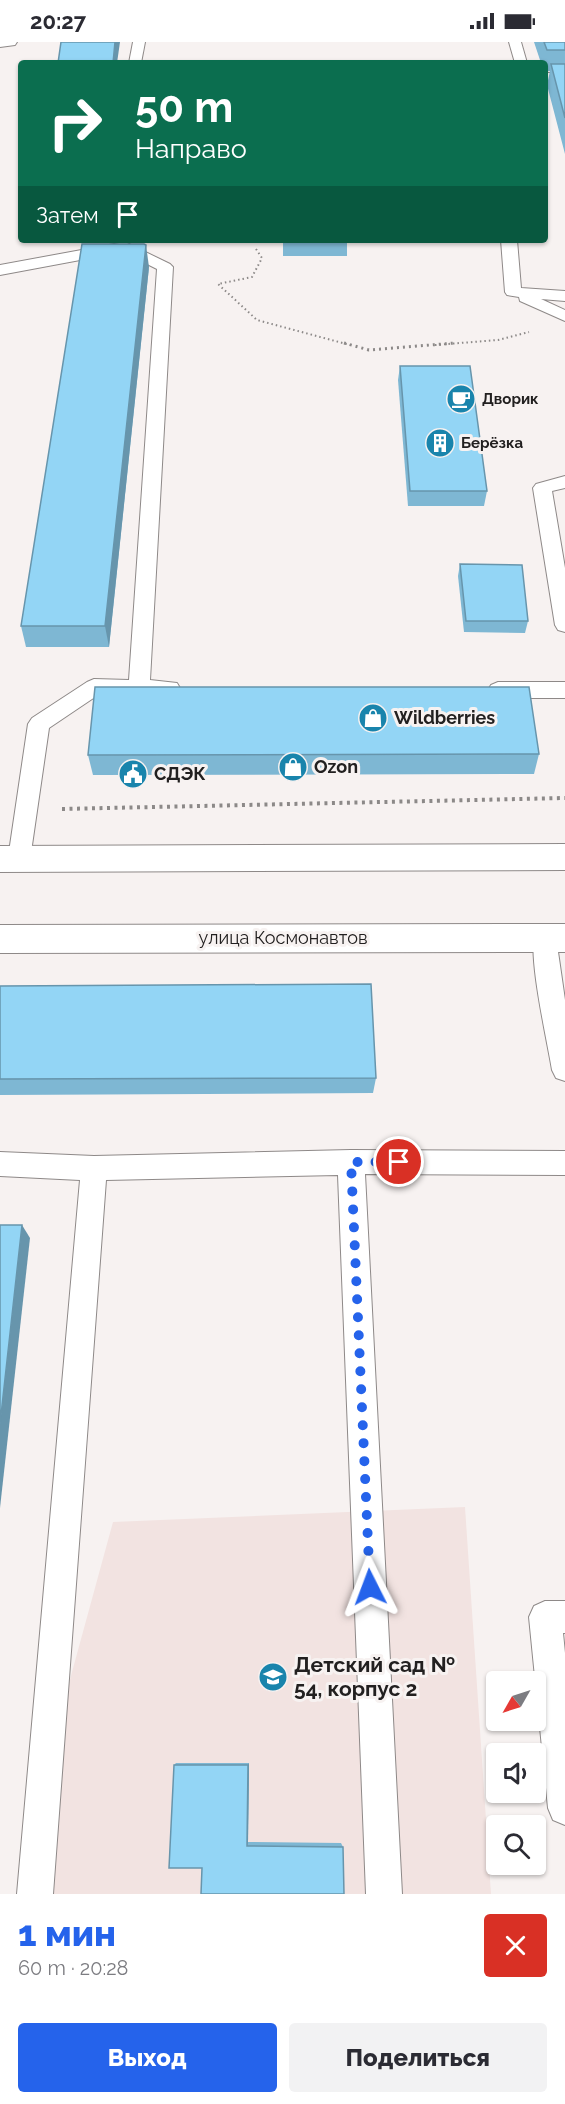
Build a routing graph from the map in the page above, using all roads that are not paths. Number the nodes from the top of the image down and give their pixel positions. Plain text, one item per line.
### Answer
1 (10, 42) edge
2 (139, 42) edge
3 (515, 42) edge
4 (0, 43) edge
5 (136, 60) edge
6 (521, 60) edge
7 (548, 78) edge
8 (565, 78) edge
9 (125, 243) edge
10 (509, 243) edge
11 (0, 270) edge
12 (513, 292) junction
13 (565, 296) edge
14 (565, 316) edge
15 (565, 482) edge
16 (565, 625) edge
17 (139, 688) junction
18 (187, 688) edge
19 (482, 690) edge
20 (565, 690) edge
21 (565, 857) edge
22 (10, 859) edge
23 (555, 938) edge
24 (0, 939) edge
25 (565, 1070) edge
26 (351, 1162) junction
27 (565, 1163) edge
28 (0, 1164) edge
29 (93, 1168) junction
30 (565, 1617) edge
31 (565, 1808) edge
32 (35, 1894) edge
33 (384, 1894) edge

1 - 4 lane
2 - 5 lane
3 - 6 lane
7 - 8 street
9 - 11 lane
9 - 17 lane
10 - 12 lane
12 - 13 lane
12 - 14 lane
15 - 16 lane
17 - 18 lane
17 - 22 lane
19 - 20 lane
21 - 22 street
23 - 24 street, улица Космонавтов
23 - 25 lane
26 - 27 lane
26 - 29 lane
26 - 33 lane
28 - 29 lane
29 - 32 lane
30 - 31 lane

